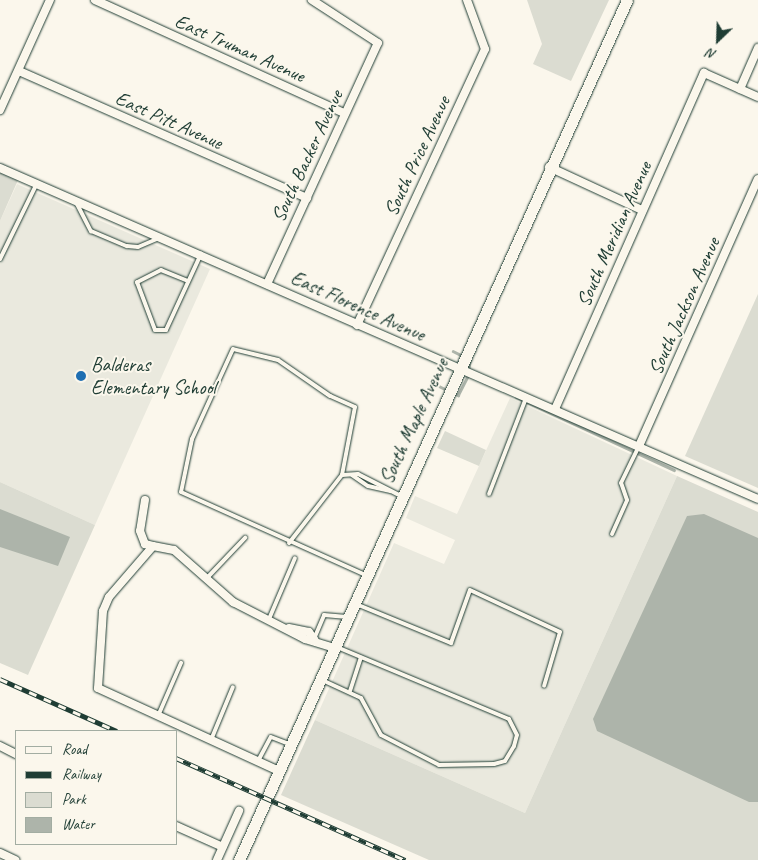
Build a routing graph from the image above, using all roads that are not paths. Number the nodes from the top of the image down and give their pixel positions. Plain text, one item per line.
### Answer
1 (50, 0) edge
2 (95, 0) edge
3 (312, 0) edge
4 (467, 0) edge
5 (627, 0) edge
6 (758, 48) edge
7 (19, 71) junction
8 (740, 90) junction
9 (758, 97) edge
10 (0, 110) edge
11 (344, 114) junction
12 (549, 167) junction
13 (0, 168) edge
14 (758, 180) edge
15 (37, 183) junction
16 (307, 198) junction
17 (75, 200) junction
18 (642, 210) junction
19 (161, 238) junction
20 (201, 254) junction
21 (0, 259) edge
22 (188, 281) junction
23 (267, 284) junction
24 (357, 325) junction
25 (460, 368) junction
26 (527, 396) junction
27 (555, 409) junction
28 (639, 446) junction
29 (342, 475) junction
30 (352, 475) junction
31 (395, 494) junction
32 (488, 494) dead end
33 (758, 499) edge
34 (146, 500) dead end
35 (612, 534) dead end
36 (244, 538) dead end
37 (289, 543) junction
38 (153, 546) junction
39 (295, 558) dead end
40 (366, 575) junction
41 (206, 579) junction
42 (354, 603) junction
43 (347, 617) junction
44 (270, 619) junction
45 (314, 639) junction
46 (334, 647) junction
47 (361, 658) junction
48 (182, 663) dead end
49 (320, 679) junction
50 (544, 686) dead end
51 (233, 687) dead end
52 (350, 691) junction
53 (158, 716) junction
54 (211, 740) junction
55 (291, 744) junction
56 (0, 746) edge
57 (15, 754) edge
58 (258, 761) junction
59 (279, 771) junction
60 (239, 811) dead end
61 (178, 827) edge
62 (223, 847) junction
63 (1, 856) edge
64 (16, 860) edge
65 (217, 860) edge
66 (239, 860) edge

1 - 7 street
2 - 11 street, East Truman Avenue
3 - 11 street, South Backer Avenue
4 - 24 street, South Price Avenue
5 - 12 main road, South Maple Avenue
6 - 8 street
7 - 10 street
7 - 16 street, East Pitt Avenue
8 - 9 street
8 - 18 street, South Meridian Avenue
11 - 16 street, South Backer Avenue
12 - 18 street
12 - 25 main road, South Maple Avenue
13 - 15 street, East Florence Avenue
14 - 28 street, South Jackson Avenue
15 - 17 street, East Florence Avenue
15 - 21 lane
16 - 23 street, South Backer Avenue
17 - 19 street, East Florence Avenue
17 - 19 lane
18 - 27 street, South Meridian Avenue
19 - 20 street, East Florence Avenue
20 - 22 lane
20 - 23 street, East Florence Avenue
22 - 22 lane
23 - 24 street, East Florence Avenue
24 - 25 street, East Florence Avenue
25 - 26 street, East Florence Avenue
25 - 31 main road, South Maple Avenue
26 - 27 street, East Florence Avenue
26 - 32 lane
27 - 28 street, East Florence Avenue
28 - 33 street, East Florence Avenue
28 - 35 lane
29 - 30 lane
29 - 37 lane
29 - 37 lane
30 - 31 lane
30 - 31 lane
31 - 40 main road, South Maple Avenue
34 - 38 street
36 - 41 lane
37 - 40 lane
38 - 41 street
38 - 53 street
39 - 44 lane
40 - 42 main road, South Maple Avenue
41 - 44 street
42 - 43 main road, South Maple Avenue
42 - 50 lane
43 - 45 lane
43 - 46 main road, South Maple Avenue
44 - 45 street
45 - 46 street
46 - 47 lane
46 - 49 main road, South Maple Avenue
47 - 52 lane
47 - 52 lane
48 - 53 lane
49 - 52 lane
49 - 55 main road, South Maple Avenue
51 - 54 lane
53 - 54 street
54 - 58 street
55 - 58 lane
55 - 59 main road, South Maple Avenue
56 - 57 street
58 - 59 street
59 - 66 main road, South Maple Avenue
60 - 62 street
61 - 62 street
62 - 65 street
63 - 64 street

